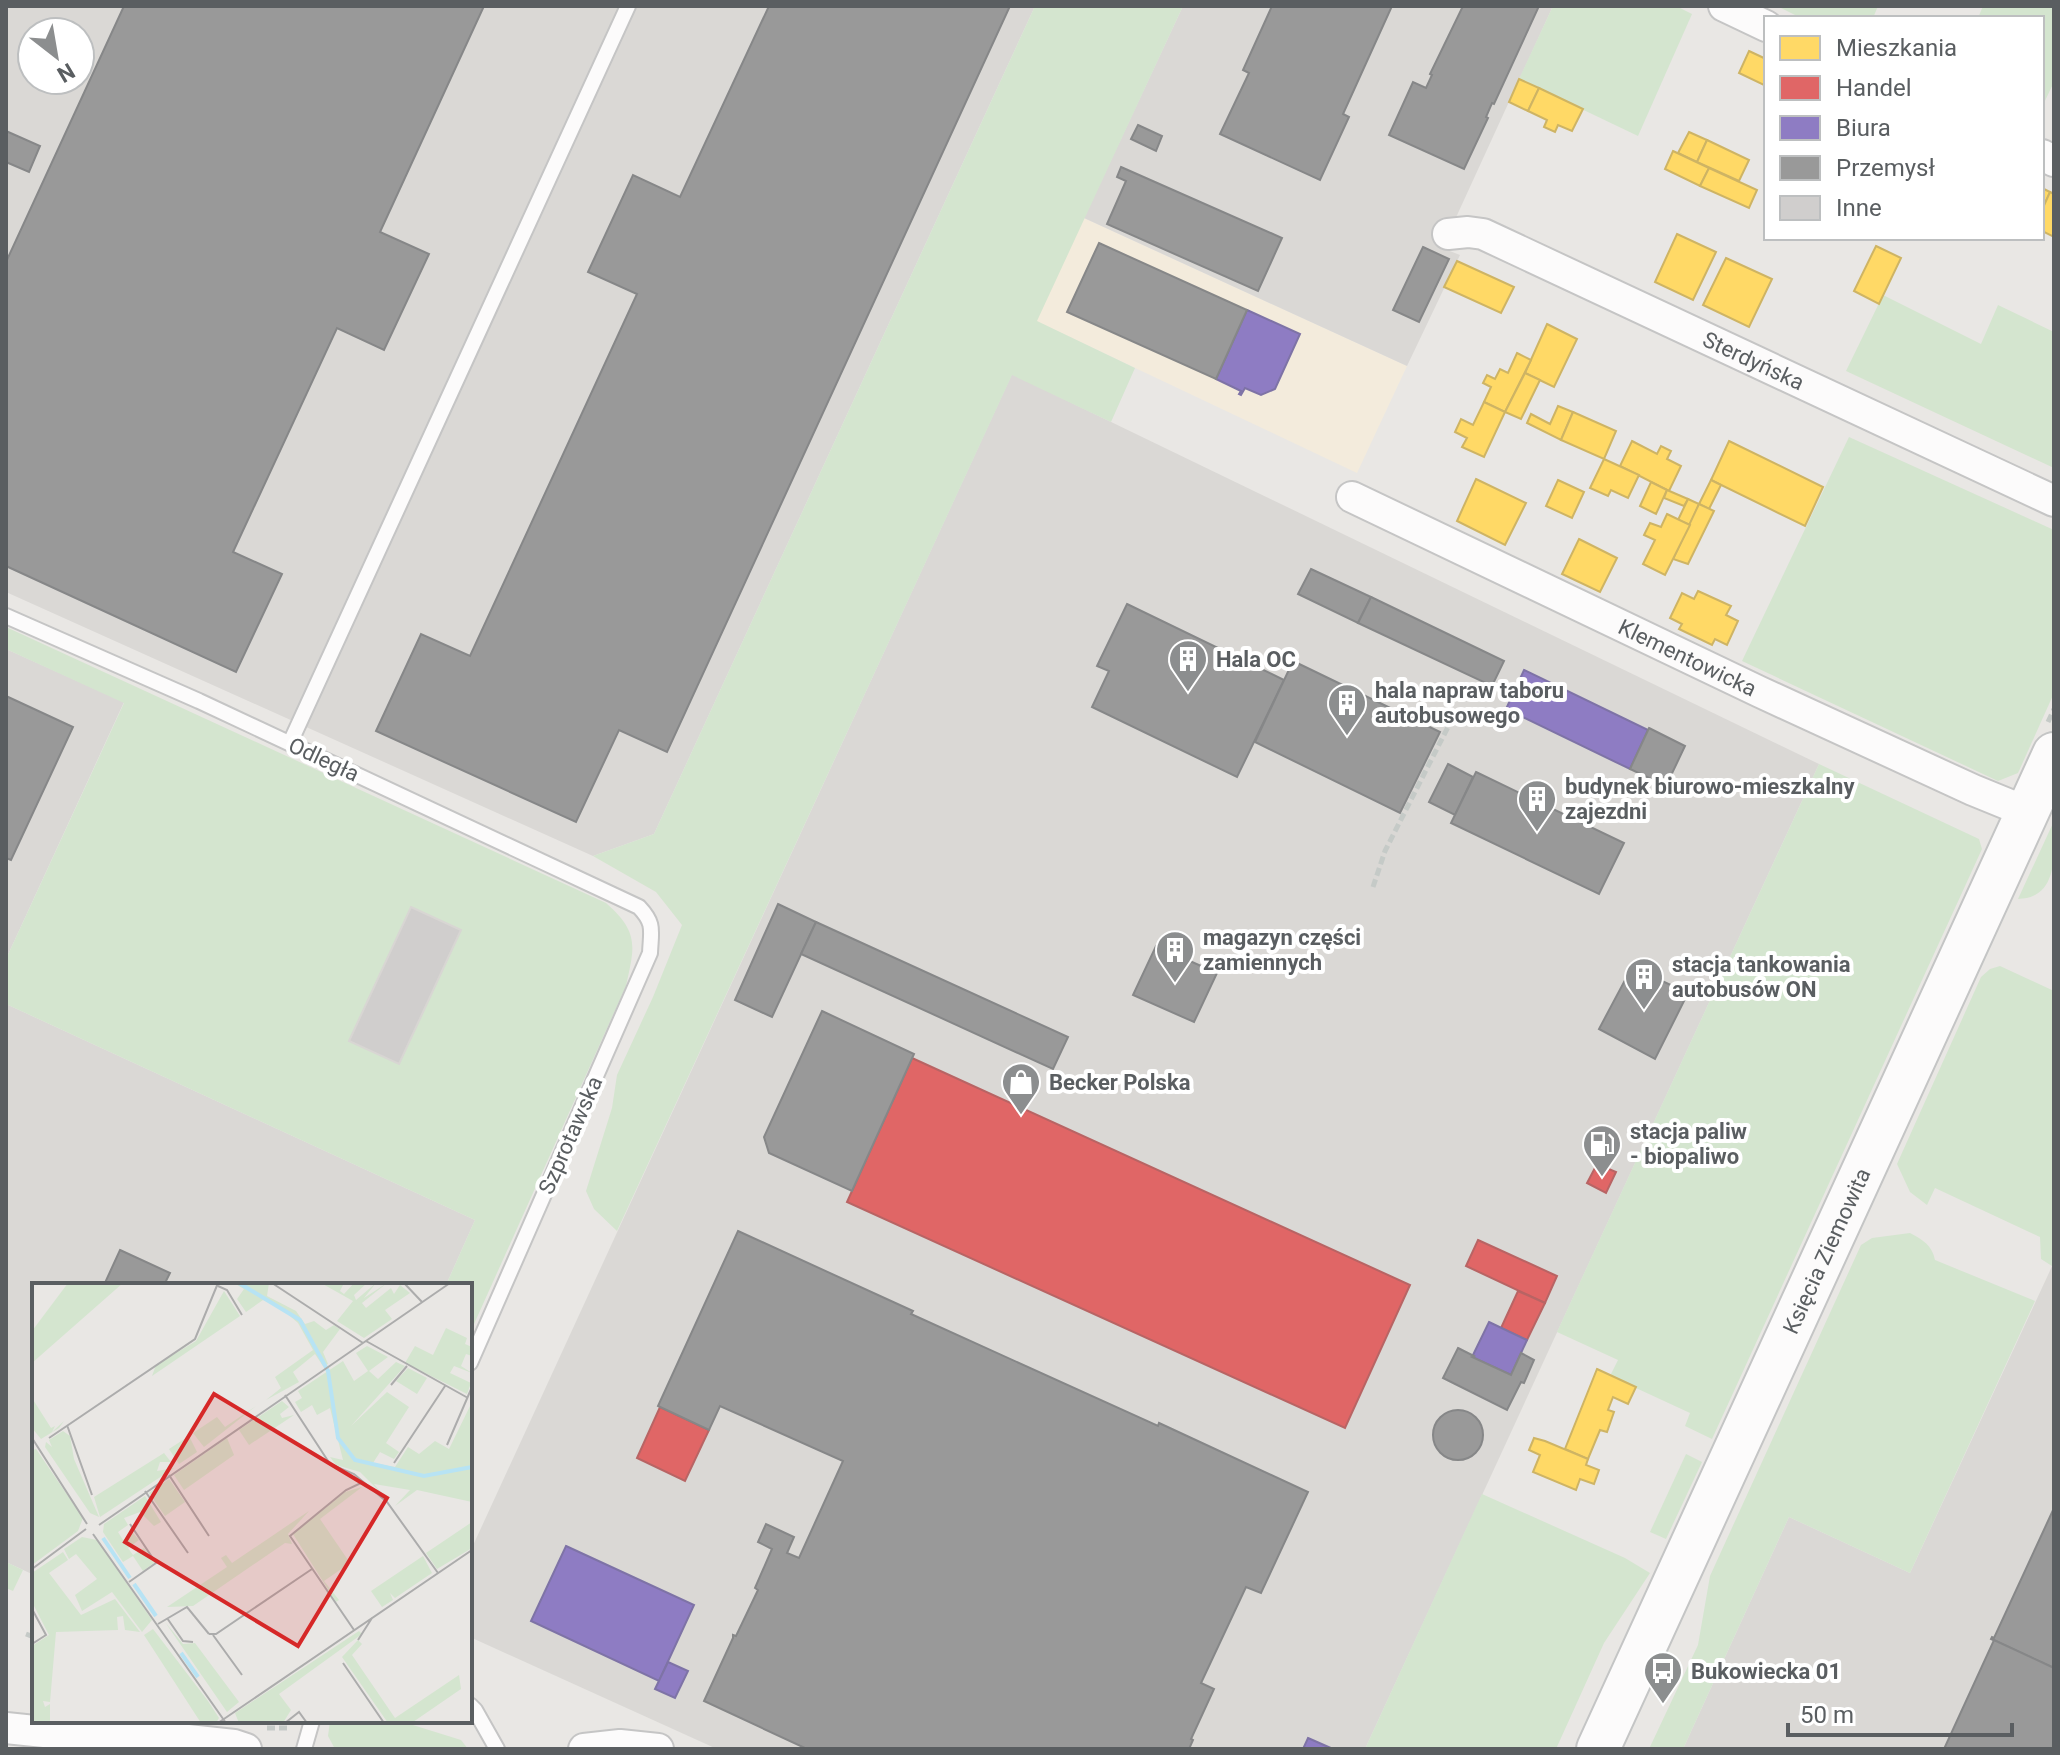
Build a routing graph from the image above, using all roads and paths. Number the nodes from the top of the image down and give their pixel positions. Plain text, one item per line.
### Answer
1 (628, 6) edge
2 (1724, 6) edge
3 (1764, 25) edge
4 (1448, 234) dead end
5 (1352, 497) dead end
6 (2054, 501) edge
7 (6, 616) edge
8 (1451, 721) dead end
9 (290, 743) junction
10 (2054, 754) edge
11 (2027, 812) junction
12 (1373, 887) dead end
13 (639, 907) joint
14 (472, 1358) edge
15 (26, 1634) dead end
16 (32, 1636) edge
17 (472, 1707) edge
18 (310, 1726) edge
19 (6, 1728) edge
20 (245, 1740) edge
21 (304, 1749) edge
22 (497, 1749) edge
23 (584, 1749) edge
24 (658, 1749) edge
25 (1598, 1749) edge

1 - 9 lane
2 - 3 street
4 - 6 street, Sterdyńska
5 - 11 street, Klementowicka
7 - 9 lane, Odległa
8 - 12 path
9 - 13 lane, Odległa
10 - 11 street, Księcia Ziemowita
11 - 25 street, Księcia Ziemowita
13 - 14 lane, Szprotawska
15 - 16 path
17 - 22 lane
18 - 20 path
18 - 21 lane
19 - 20 street
23 - 24 street

